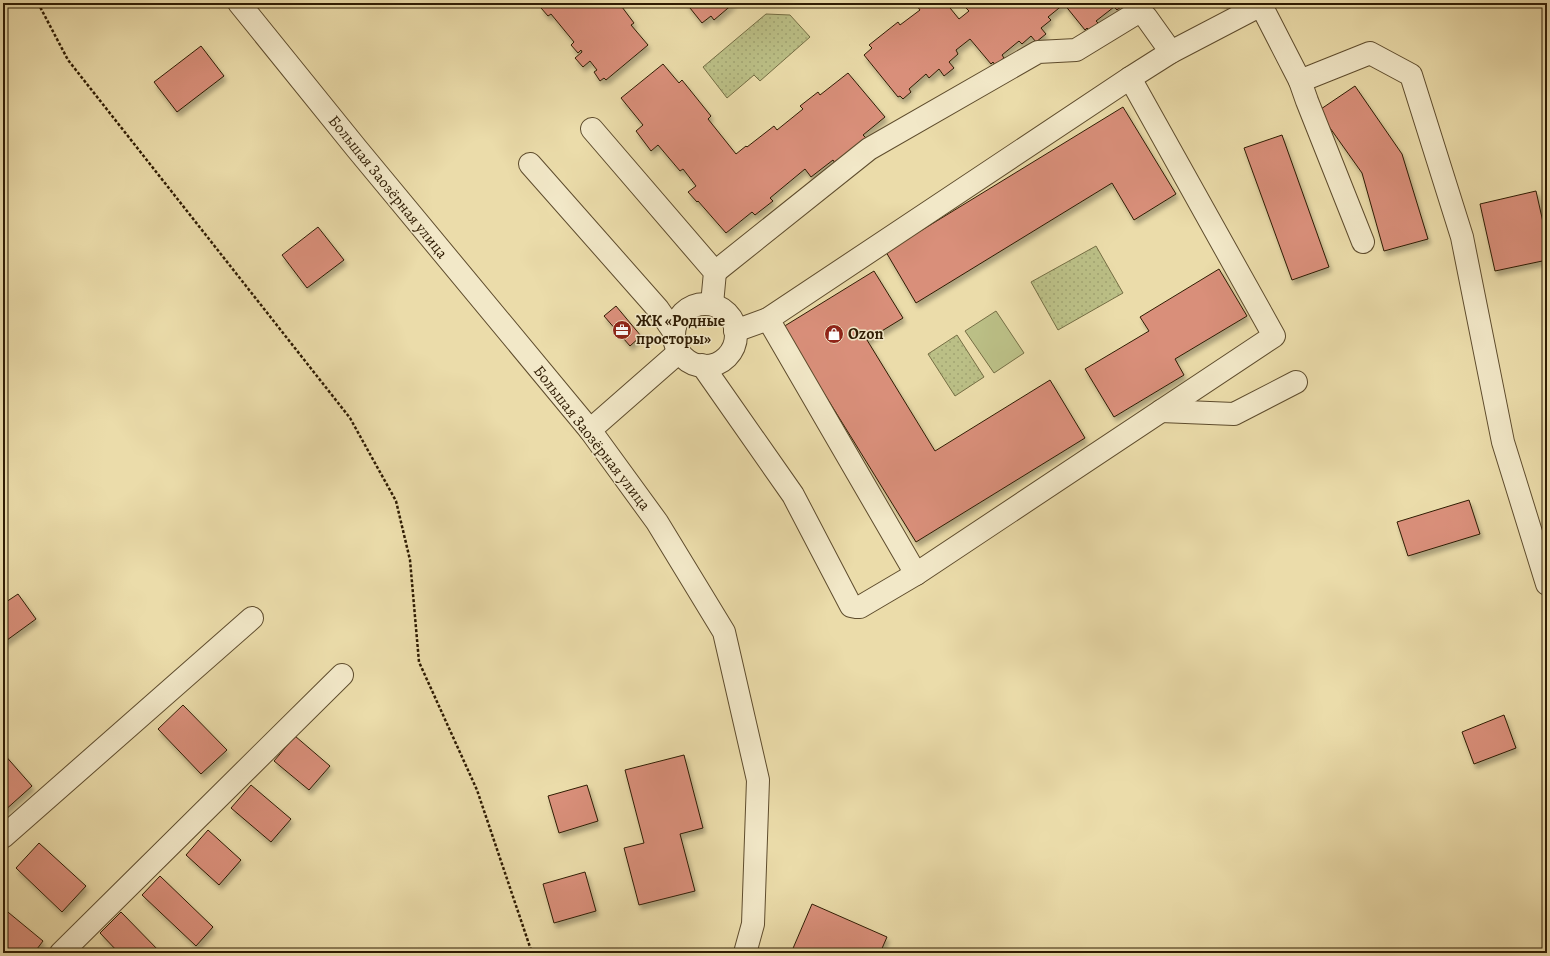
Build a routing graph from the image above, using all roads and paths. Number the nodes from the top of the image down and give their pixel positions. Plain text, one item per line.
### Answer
1 (38, 3) edge
2 (239, 3) edge
3 (1261, 4) edge
4 (1171, 52) junction
5 (1130, 78) junction
6 (1300, 81) junction
7 (592, 129) dead end
8 (530, 164) dead end
9 (1364, 242) dead end
10 (715, 272) junction
11 (712, 304) junction
12 (768, 319) junction
13 (735, 331) junction
14 (677, 342) junction
15 (702, 365) junction
16 (1296, 382) dead end
17 (1161, 411) junction
18 (590, 430) junction
19 (916, 574) junction
20 (1547, 584) edge
21 (252, 618) dead end
22 (342, 675) dead end
23 (3, 837) edge
24 (61, 953) edge
25 (532, 953) edge
26 (745, 953) edge

1 - 25 path
2 - 18 street, Большая Заозёрная улица
3 - 4 street
3 - 6 street
4 - 5 street
4 - 10 street
5 - 12 street
5 - 17 street
6 - 9 street
6 - 20 street
7 - 10 street
8 - 14 street
10 - 11 street
11 - 13 street
11 - 14 street
12 - 13 street
12 - 19 street
13 - 15 street
14 - 15 street
14 - 18 street
15 - 19 street
16 - 17 street
17 - 19 street
18 - 26 street, Большая Заозёрная улица
21 - 23 street
22 - 24 street

